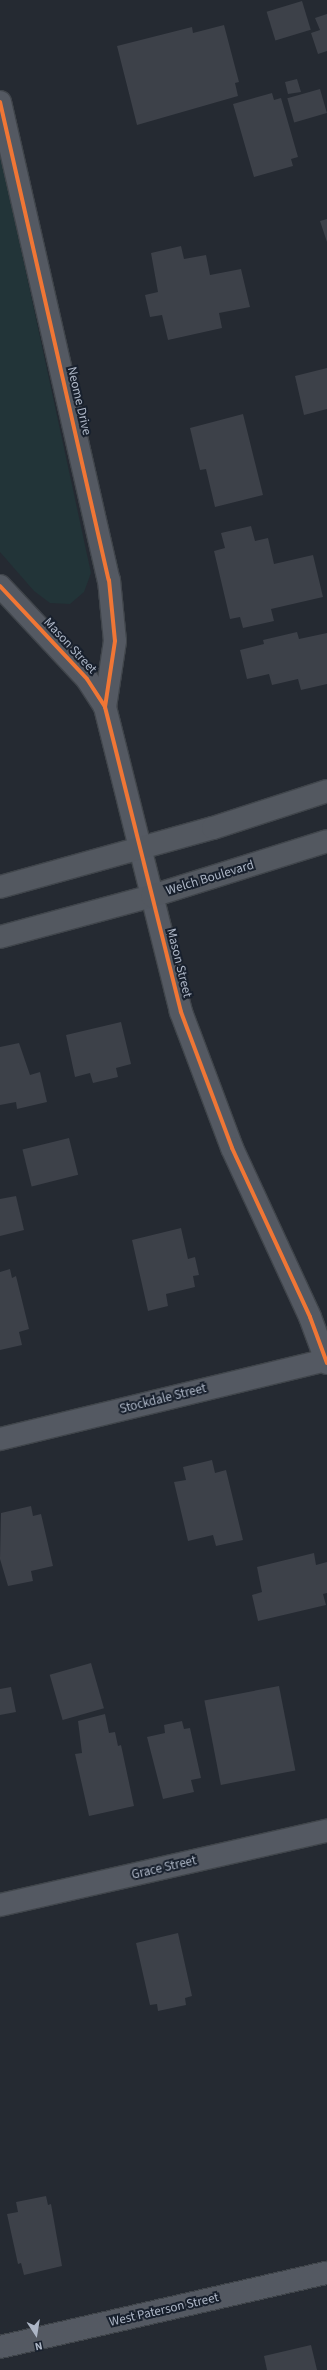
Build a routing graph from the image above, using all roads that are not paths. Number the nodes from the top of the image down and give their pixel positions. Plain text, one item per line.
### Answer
1 (0, 102) edge
2 (0, 586) edge
3 (105, 707) junction
4 (327, 791) edge
5 (327, 841) edge
6 (141, 849) junction
7 (0, 887) edge
8 (152, 896) junction
9 (0, 937) edge
10 (327, 1361) edge
11 (0, 1439) edge
12 (327, 1831) edge
13 (0, 1905) edge
14 (327, 2273) edge
15 (0, 2347) edge

1 - 3 street, Neome Drive
2 - 3 street, Mason Street
3 - 6 street, Mason Street
4 - 6 main road
5 - 8 main road, Welch Boulevard
6 - 7 main road
6 - 8 street, Mason Street
8 - 9 main road, Welch Boulevard
8 - 10 street, Mason Street
10 - 11 street, Stockdale Street
12 - 13 street, Grace Street
14 - 15 street, West Paterson Street

